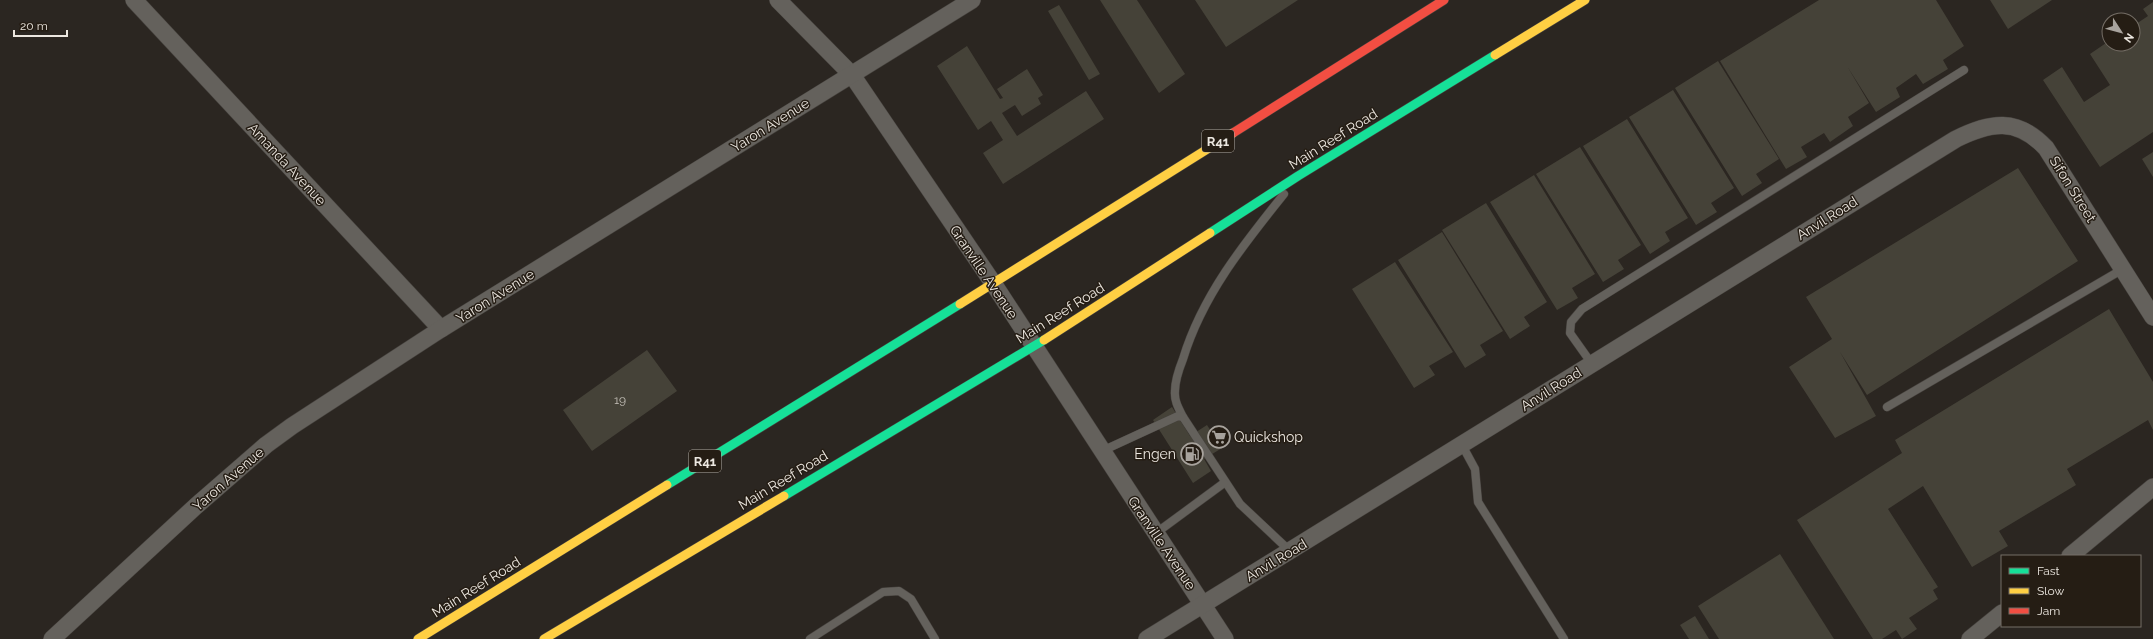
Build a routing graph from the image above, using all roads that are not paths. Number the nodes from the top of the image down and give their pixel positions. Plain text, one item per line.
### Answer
1 (134, 0) edge
2 (778, 0) edge
3 (972, 0) edge
4 (1444, 0) edge
5 (1585, 0) edge
6 (1964, 70) dead end
7 (852, 75) junction
8 (1956, 139) joint
9 (1298, 176) junction
10 (2123, 269) junction
11 (993, 283) junction
12 (2153, 316) edge
13 (441, 329) junction
14 (1033, 347) junction
15 (1592, 364) junction
16 (1887, 407) dead end
17 (1183, 417) junction
18 (1462, 445) junction
19 (1101, 451) junction
20 (1224, 483) junction
21 (2153, 487) edge
22 (1156, 533) junction
23 (1290, 551) junction
24 (2071, 555) edge
25 (1203, 604) junction
26 (2001, 614) edge
27 (52, 639) edge
28 (418, 639) edge
29 (544, 639) edge
30 (810, 639) edge
31 (935, 639) edge
32 (1147, 639) edge
33 (1225, 639) edge
34 (1564, 639) edge
35 (1970, 639) edge

1 - 13 street, Amanda Avenue
2 - 7 street, Granville Avenue
3 - 7 street, Yaron Avenue
4 - 11 main road, Main Reef Road / R41
5 - 9 main road, Main Reef Road
6 - 15 lane
7 - 11 street, Granville Avenue
7 - 13 street, Yaron Avenue
8 - 10 street, Sifon Street
8 - 15 street, Anvil Road
9 - 14 main road, Main Reef Road
9 - 17 lane
10 - 12 street, Sifon Street
10 - 16 lane
11 - 14 street, Granville Avenue
11 - 28 main road, Main Reef Road / R41
13 - 27 street, Yaron Avenue
14 - 19 street, Granville Avenue
14 - 29 main road, Main Reef Road
15 - 18 street, Anvil Road
17 - 19 lane
17 - 20 lane
18 - 23 street, Anvil Road
18 - 34 lane
19 - 22 street, Granville Avenue
20 - 22 lane
20 - 23 lane
21 - 24 street
22 - 25 street, Granville Avenue
23 - 25 street, Anvil Road
25 - 32 street, Anvil Road
25 - 33 street, Granville Avenue
26 - 35 street
30 - 31 lane

